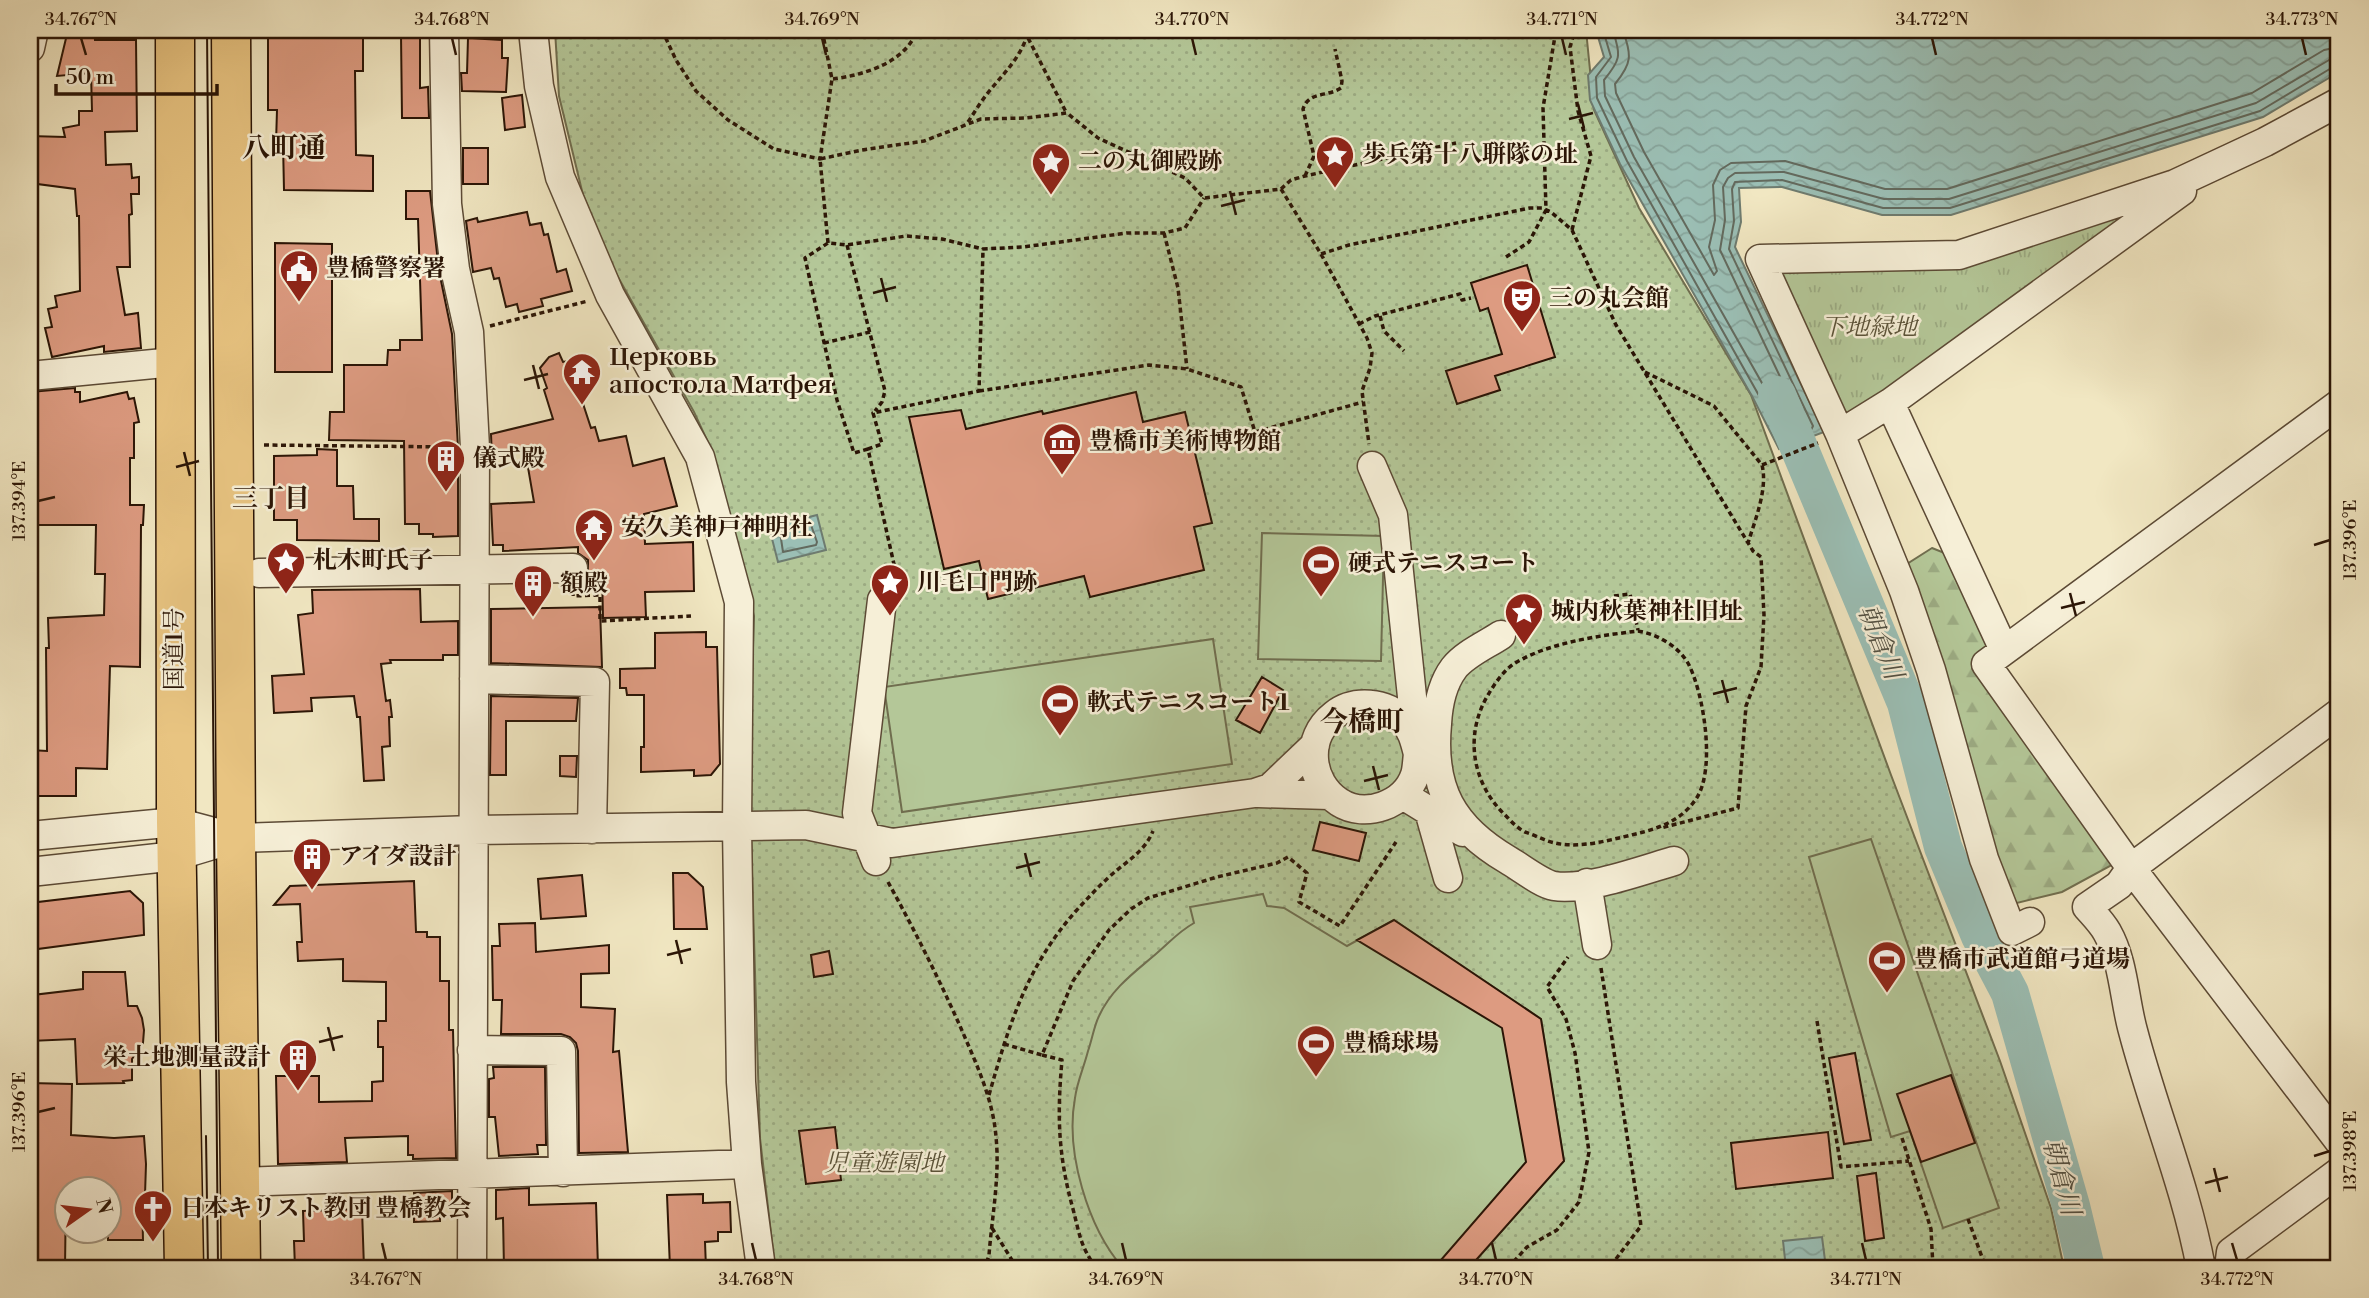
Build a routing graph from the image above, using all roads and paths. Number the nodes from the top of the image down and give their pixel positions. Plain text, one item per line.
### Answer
1 (34, 30) edge
2 (175, 30) edge
3 (231, 30) edge
4 (444, 30) edge
5 (533, 30) edge
6 (662, 30) edge
7 (822, 30) edge
8 (917, 30) edge
9 (1026, 30) edge
10 (1556, 30) edge
11 (1576, 30) edge
12 (1027, 36) junction
13 (30, 48) edge
14 (1335, 49) dead end
15 (832, 79) junction
16 (2339, 102) edge
17 (1067, 113) junction
18 (968, 122) junction
19 (1456, 143) dead end
20 (820, 159) junction
21 (2223, 162) junction
22 (1305, 176) junction
23 (1281, 188) junction
24 (1204, 198) junction
25 (1546, 210) junction
26 (1572, 230) junction
27 (1164, 233) junction
28 (828, 243) junction
29 (847, 245) junction
30 (983, 249) junction
31 (1321, 254) junction
32 (1506, 257) dead end
33 (610, 295) junction
34 (1471, 298) dead end
35 (1380, 315) junction
36 (1359, 324) junction
37 (469, 332) junction
38 (870, 332) junction
39 (824, 343) junction
40 (1404, 351) dead end
41 (174, 362) junction
42 (1187, 369) junction
43 (1643, 372) junction
44 (30, 376) edge
45 (979, 391) junction
46 (1363, 402) junction
47 (1890, 403) junction
48 (2339, 404) edge
49 (873, 412) junction
50 (1833, 437) junction
51 (259, 445) dead end
52 (475, 448) junction
53 (868, 449) junction
54 (1762, 465) junction
55 (1372, 466) joint
56 (1748, 542) junction
57 (573, 568) joint
58 (475, 569) junction
59 (259, 573) dead end
60 (1614, 596) dead end
61 (1651, 599) dead end
62 (882, 600) joint
63 (1632, 603) junction
64 (691, 616) dead end
65 (1638, 631) junction
66 (1502, 635) dead end
67 (2004, 650) junction
68 (474, 679) junction
69 (1444, 686) junction
70 (1413, 698) junction
71 (1370, 704) junction
72 (2339, 713) edge
73 (1315, 745) junction
74 (1418, 754) junction
75 (1255, 793) junction
76 (1329, 795) junction
77 (1403, 795) junction
78 (1429, 811) junction
79 (1156, 823) dead end
80 (737, 827) junction
81 (592, 828) junction
82 (1661, 828) junction
83 (474, 830) junction
84 (30, 836) edge
85 (236, 838) junction
86 (176, 839) junction
87 (1396, 842) dead end
88 (1486, 847) junction
89 (870, 848) junction
90 (1674, 861) dead end
91 (2131, 868) junction
92 (30, 872) edge
93 (1448, 878) dead end
94 (1587, 883) junction
95 (2030, 922) dead end
96 (1597, 945) joint
97 (1568, 957) dead end
98 (1817, 1021) dead end
99 (1004, 1044) junction
100 (472, 1049) junction
101 (1042, 1055) junction
102 (989, 1097) junction
103 (1902, 1138) dead end
104 (2339, 1141) edge
105 (1909, 1161) junction
106 (747, 1164) junction
107 (564, 1172) junction
108 (2339, 1172) edge
109 (473, 1173) junction
110 (241, 1182) junction
111 (1968, 1219) dead end
112 (991, 1226) junction
113 (184, 1268) edge
114 (242, 1268) edge
115 (472, 1268) edge
116 (761, 1268) edge
117 (985, 1268) edge
118 (1017, 1268) edge
119 (1096, 1268) edge
120 (1508, 1268) edge
121 (1609, 1268) edge
122 (1933, 1268) edge
123 (1986, 1268) edge
124 (2201, 1268) edge
125 (2229, 1268) edge

1 - 13 street
2 - 41 highway, 国道1号
3 - 85 highway
4 - 37 street
5 - 33 street
6 - 20 path
7 - 15 path
8 - 15 path
9 - 12 path
10 - 25 path
11 - 26 path
12 - 17 path
12 - 18 path
14 - 22 path
15 - 20 path
16 - 21 street
17 - 18 path
17 - 24 path
18 - 20 path
19 - 22 path
20 - 28 path
21 - 47 street
21 - 50 street
22 - 23 path
23 - 24 path
23 - 31 path
24 - 27 path
25 - 26 path
25 - 31 path
25 - 32 path
26 - 43 path
27 - 30 path
27 - 42 path
28 - 29 path
28 - 39 path
29 - 30 path
29 - 38 path
30 - 45 path
31 - 36 path
33 - 37 path
33 - 80 street
34 - 35 path
35 - 36 path
35 - 40 path
36 - 46 path
37 - 52 street
38 - 39 path
38 - 49 path
39 - 53 path
41 - 44 street
41 - 86 highway, 国道1号
42 - 45 path
42 - 46 path
43 - 54 path
43 - 56 path
45 - 49 path
46 - 55 path
47 - 50 street
47 - 67 street
48 - 67 street
49 - 53 path
50 - 54 path
50 - 95 street
51 - 52 path
52 - 58 street
53 - 62 path
54 - 56 path
55 - 70 street
56 - 82 path
57 - 58 street
57 - 64 path
58 - 59 street
58 - 68 street
60 - 63 path
61 - 63 path
62 - 89 street
63 - 65 path
65 - 82 path
65 - 82 path
66 - 69 street
67 - 91 street
68 - 81 street
68 - 83 street
69 - 70 street
69 - 88 street
70 - 71 street
70 - 74 street
71 - 73 street
71 - 74 street
72 - 91 street
73 - 75 street
73 - 76 street
74 - 77 street
75 - 76 street
75 - 89 street
76 - 77 street
77 - 78 street
78 - 88 street
78 - 93 street
79 - 99 path
80 - 81 street
80 - 89 street
80 - 106 street
81 - 83 street
83 - 85 street
83 - 100 street
84 - 86 street
85 - 86 street
85 - 110 highway
86 - 92 street
86 - 113 highway, 国道1号
87 - 101 path
88 - 94 street
89 - 102 path
90 - 94 street
91 - 104 street
91 - 124 street
94 - 96 street
96 - 121 path
97 - 120 path
98 - 105 path
99 - 101 path
99 - 102 path
100 - 107 street
100 - 109 street
101 - 119 path
102 - 112 path
103 - 105 path
105 - 122 path
106 - 107 street
106 - 116 street
107 - 109 street
108 - 125 street
109 - 110 street
109 - 115 street
110 - 114 highway
111 - 123 path
112 - 117 path
112 - 118 path

